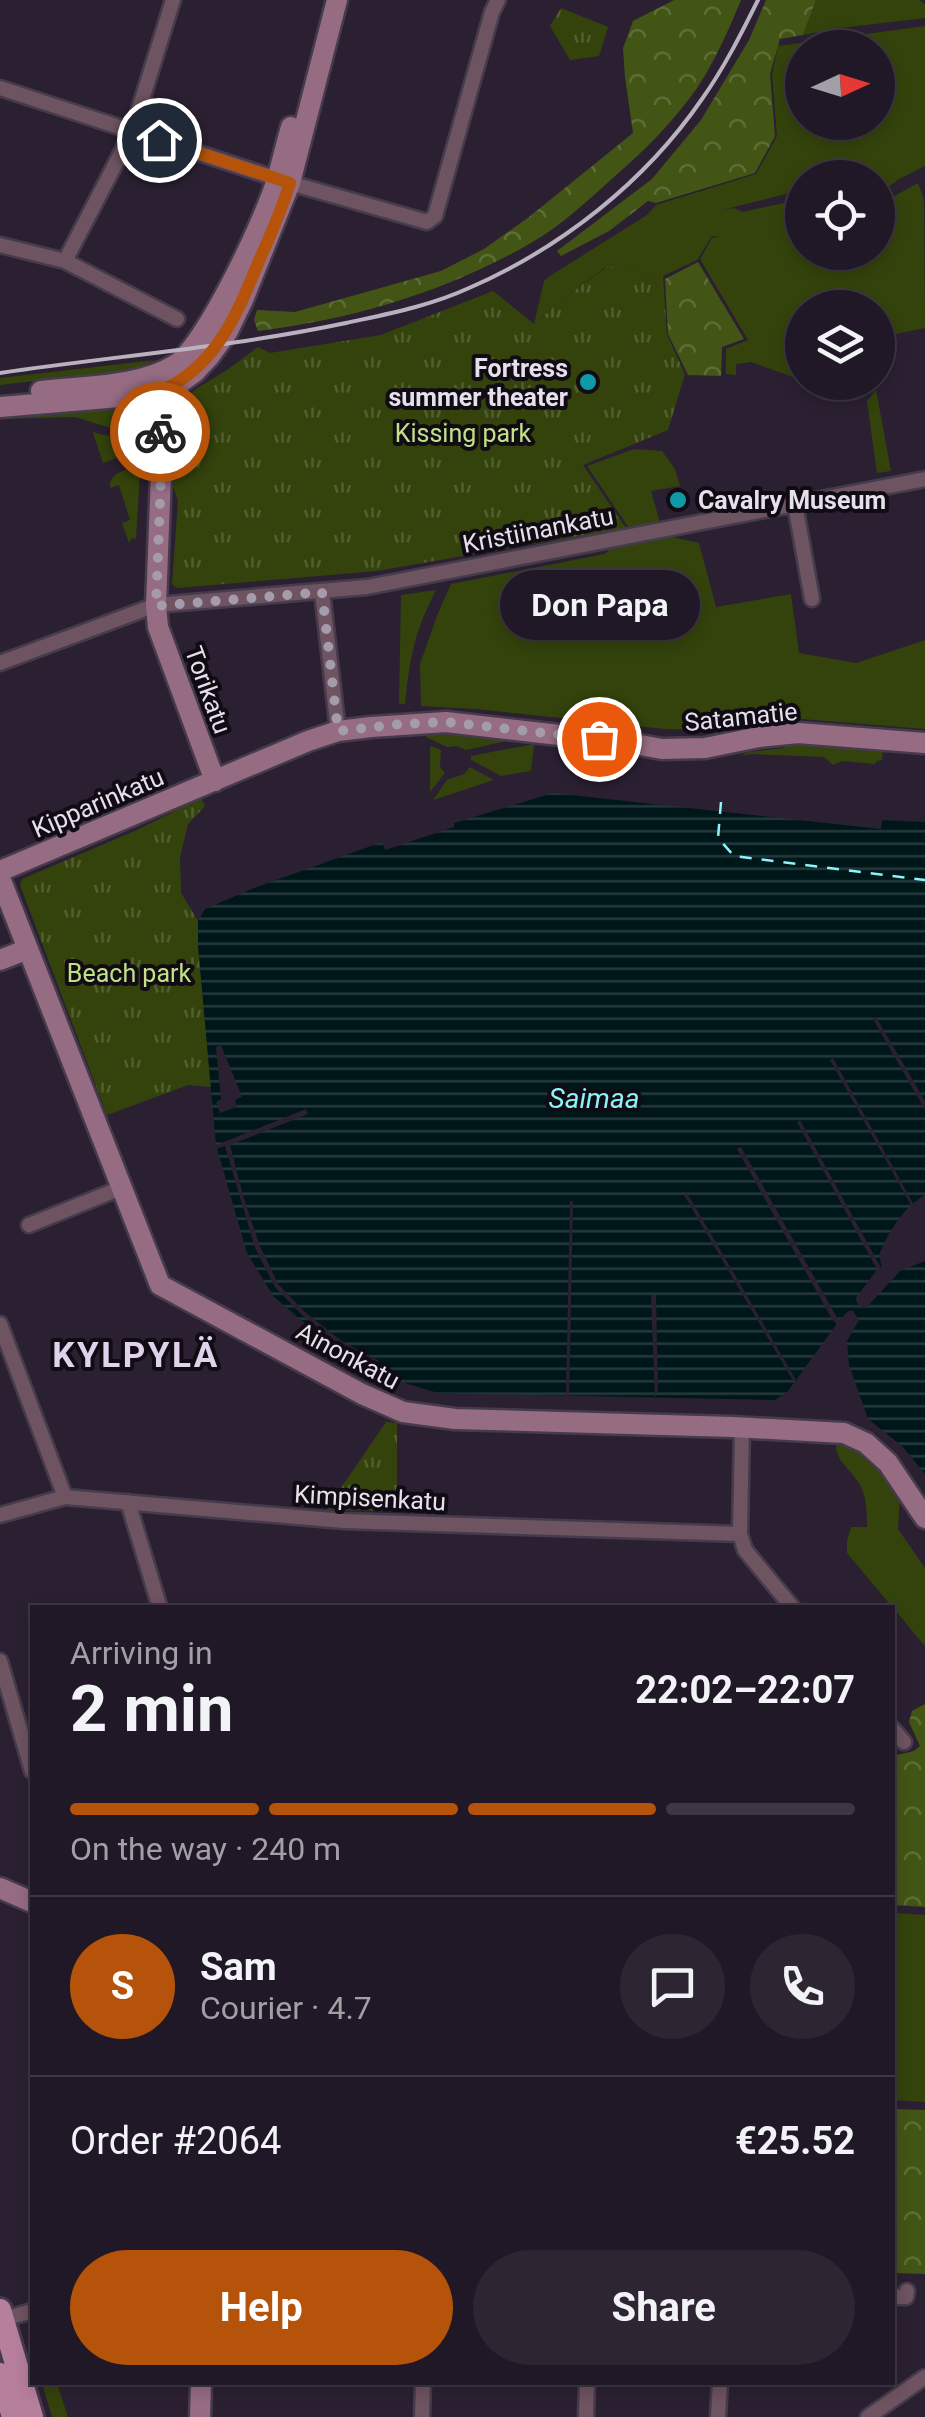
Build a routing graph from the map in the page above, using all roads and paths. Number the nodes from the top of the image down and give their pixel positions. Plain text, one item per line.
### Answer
1 (173, 0) edge
2 (326, 0) edge
3 (337, 0) edge
4 (498, 0) edge
5 (0, 88) edge
6 (132, 132) junction
7 (284, 181) junction
8 (0, 245) edge
9 (65, 261) junction
10 (178, 319) dead end
11 (153, 385) junction
12 (0, 396) edge
13 (0, 407) edge
14 (925, 479) edge
15 (795, 504) junction
16 (322, 592) junction
17 (812, 599) dead end
18 (156, 606) junction
19 (0, 663) edge
20 (338, 731) junction
21 (925, 743) edge
22 (215, 781) junction
23 (0, 874) edge
24 (28, 949) junction
25 (0, 960) edge
26 (121, 1188) junction
27 (29, 1225) dead end
28 (0, 1324) edge
29 (742, 1427) junction
30 (65, 1498) junction
31 (128, 1502) junction
32 (0, 1515) edge
33 (925, 1518) edge
34 (740, 1534) junction
35 (159, 1605) edge
36 (791, 1605) edge
37 (0, 1661) edge
38 (895, 1732) edge
39 (904, 1742) dead end
40 (30, 1764) edge
41 (0, 1888) edge
42 (30, 1901) edge
43 (30, 2310) edge
44 (1, 2316) edge
45 (0, 2374) edge
46 (925, 2377) edge
47 (201, 2385) edge
48 (423, 2385) edge
49 (587, 2385) edge
50 (720, 2385) edge
51 (718, 2416) edge
52 (13, 2417) edge
53 (32, 2417) edge
54 (200, 2417) edge
55 (422, 2417) edge
56 (586, 2417) edge
57 (868, 2417) edge

1 - 6 street
2 - 7 street
3 - 7 street
4 - 7 street
5 - 6 street
6 - 7 street
6 - 9 street
7 - 11 street
8 - 9 street
9 - 10 street
11 - 12 street
11 - 13 street
11 - 18 street, Torikatu
14 - 15 street, Kristiinankatu
15 - 16 street, Kristiinankatu
15 - 17 street
16 - 18 street, Kristiinankatu
16 - 20 street
18 - 19 street, Kristiinankatu
18 - 22 street, Torikatu
20 - 21 street, Satamatie
20 - 22 street, Satamatie
22 - 23 street, Kipparinkatu
23 - 24 street, Ainonkatu
24 - 25 street
24 - 26 street, Ainonkatu
26 - 27 street
26 - 29 street, Ainonkatu
28 - 30 street
29 - 33 street, Ainonkatu
29 - 34 street
30 - 31 street, Kimpisenkatu
30 - 32 street, Kimpisenkatu
31 - 34 street, Kimpisenkatu
31 - 35 street
34 - 36 street
37 - 40 street
38 - 39 street
41 - 42 street
43 - 44 street
44 - 53 main road
45 - 52 main road
46 - 57 street
47 - 54 street
48 - 55 street
49 - 56 street
50 - 51 street

